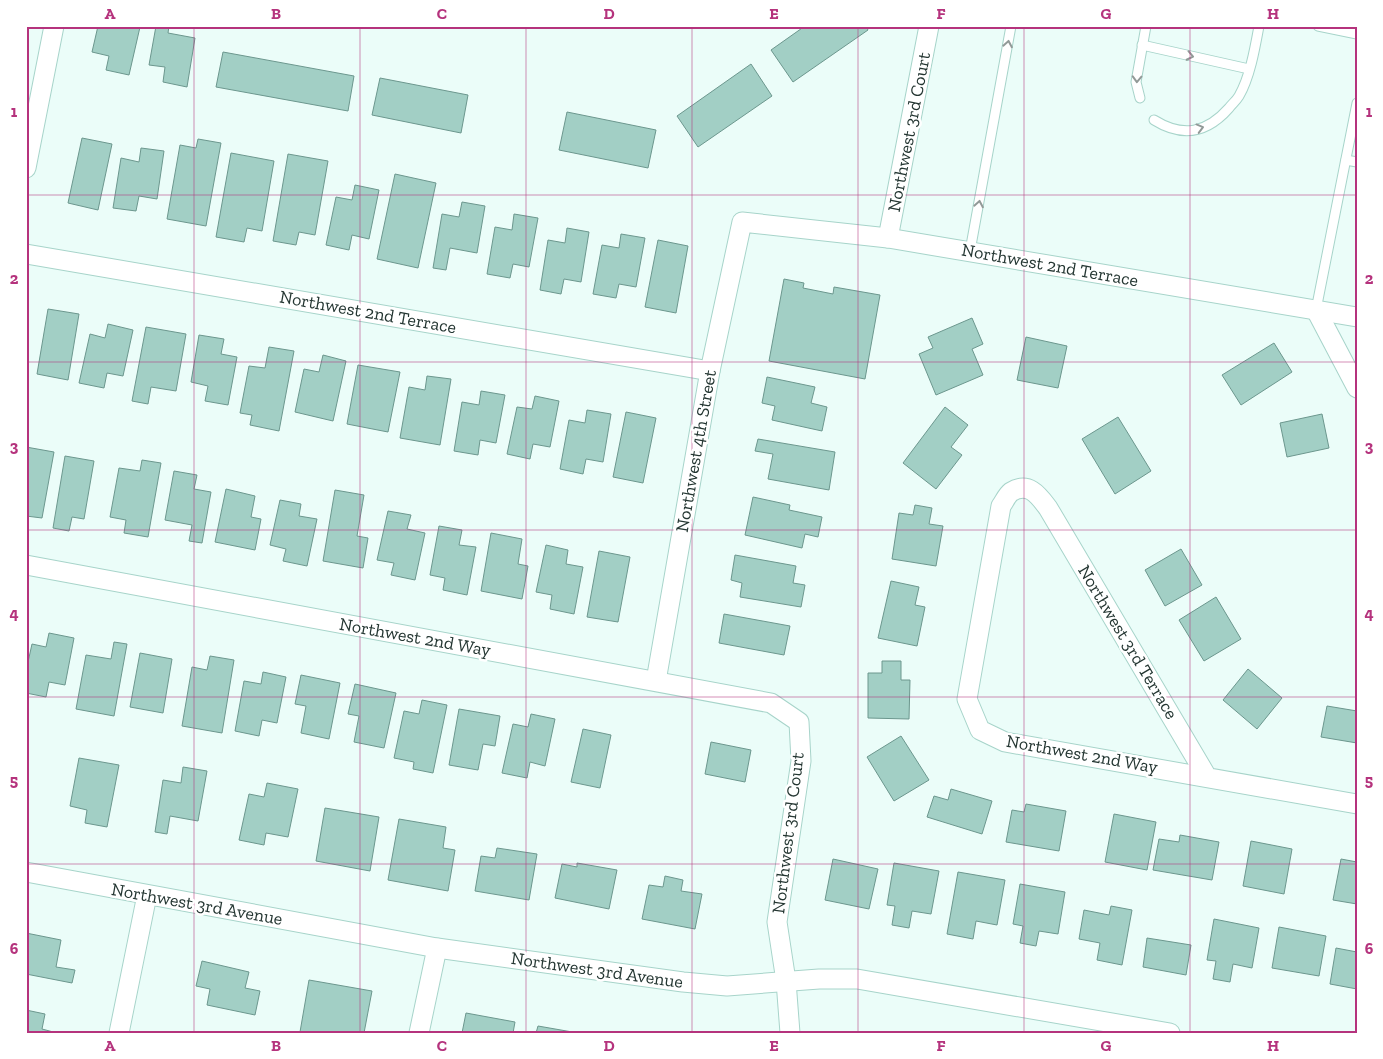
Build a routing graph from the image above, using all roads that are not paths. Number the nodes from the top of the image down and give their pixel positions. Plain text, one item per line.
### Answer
1 (54, 26) edge
2 (929, 26) edge
3 (1011, 26) edge
4 (1146, 26) edge
5 (1259, 26) edge
6 (1318, 26) edge
7 (1357, 34) edge
8 (1142, 45) junction
9 (1249, 68) junction
10 (1140, 98) dead end
11 (1357, 103) edge
12 (1154, 120) dead end
13 (1346, 160) junction
14 (1357, 162) edge
15 (26, 168) edge
16 (742, 222) joint
17 (888, 238) junction
18 (970, 252) junction
19 (26, 254) edge
20 (1316, 310) junction
21 (1357, 317) edge
22 (710, 371) junction
23 (1357, 388) edge
24 (1048, 508) joint
25 (26, 565) edge
26 (656, 682) junction
27 (799, 722) joint
28 (1207, 777) junction
29 (1357, 804) edge
30 (26, 872) edge
31 (147, 895) junction
32 (437, 948) junction
33 (786, 981) junction
34 (1075, 1025) edge
35 (119, 1033) edge
36 (419, 1033) edge
37 (790, 1033) edge
38 (1170, 1033) edge

1 - 15 street
2 - 17 street, Northwest 3rd Court
18 -> 3 lane
4 - 8 lane
5 - 9 lane
6 - 7 lane
8 -> 9 lane
8 -> 10 lane
12 -> 9 lane
11 - 13 lane
13 - 14 lane
13 - 20 lane
16 - 17 street, Northwest 2nd Terrace
16 - 22 street, Northwest 4th Street
17 - 18 street, Northwest 2nd Terrace
18 - 20 street, Northwest 2nd Terrace
19 - 22 street, Northwest 2nd Terrace
20 - 21 street, Northwest 2nd Terrace
20 - 23 street
22 - 26 street, Northwest 4th Street
24 - 28 street, Northwest 3rd Terrace
24 - 28 street, Northwest 2nd Way
25 - 26 street, Northwest 2nd Way
26 - 27 street, Northwest 2nd Way
27 - 33 street, Northwest 3rd Court
28 - 29 street, Northwest 2nd Way
30 - 31 street, Northwest 3rd Avenue
31 - 32 street, Northwest 3rd Avenue
31 - 35 street
32 - 33 street, Northwest 3rd Avenue
32 - 36 street
33 - 34 street, Northwest 3rd Avenue
33 - 37 street, Northwest 3rd Court
34 - 38 street, Northwest 3rd Avenue

